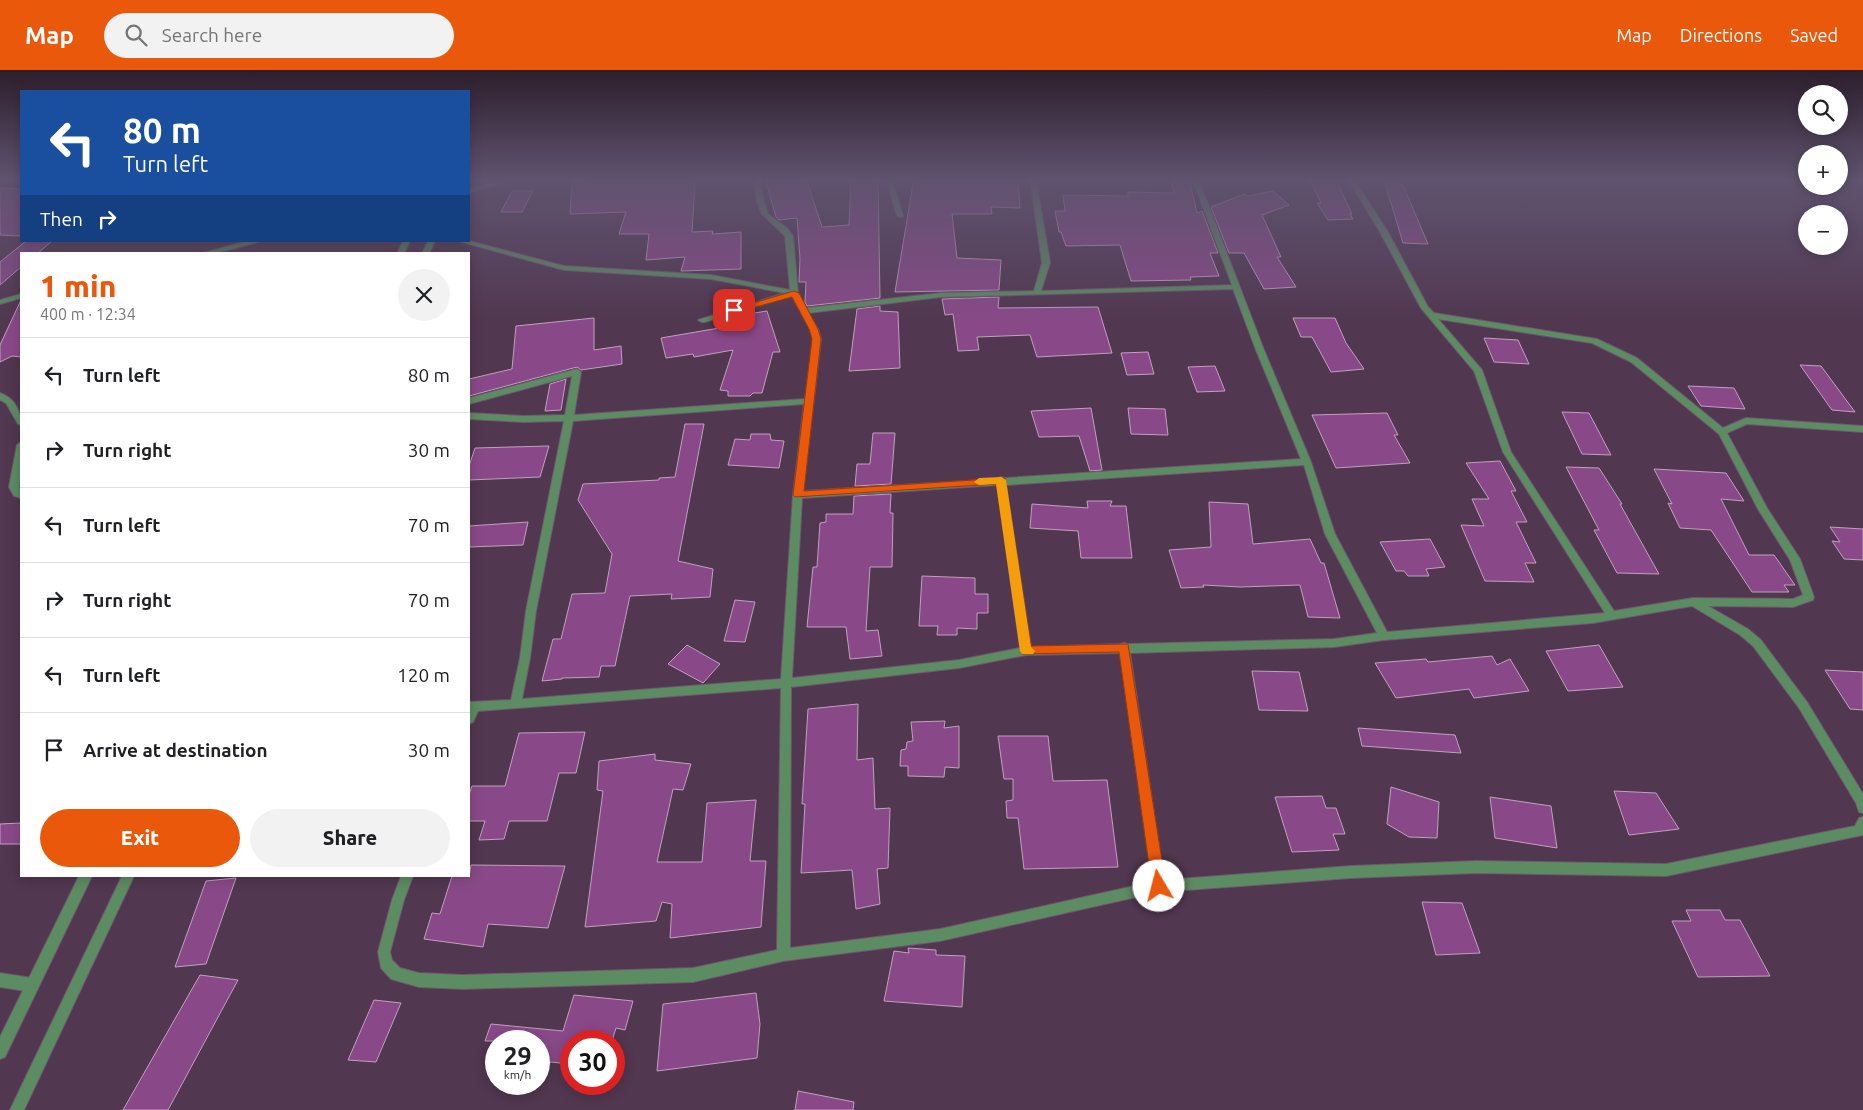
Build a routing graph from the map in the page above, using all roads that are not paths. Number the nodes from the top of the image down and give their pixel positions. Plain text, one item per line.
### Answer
1 (780, 227) edge
2 (1041, 227) edge
3 (1214, 227) edge
4 (1381, 227) edge
5 (255, 242) edge
6 (465, 242) edge
7 (211, 252) edge
8 (1237, 287) junction
9 (794, 293) junction
10 (1037, 293) junction
11 (20, 296) edge
12 (0, 302) edge
13 (802, 311) junction
14 (1430, 315) junction
15 (702, 320) dead end
16 (0, 396) edge
17 (470, 401) edge
18 (809, 401) junction
19 (470, 416) edge
20 (569, 418) junction
21 (20, 420) edge
22 (1863, 429) edge
23 (1722, 432) junction
24 (20, 451) edge
25 (1307, 462) junction
26 (1001, 480) junction
27 (20, 495) edge
28 (798, 495) junction
29 (1693, 602) junction
30 (1612, 616) junction
31 (1384, 636) junction
32 (1124, 648) junction
33 (1026, 651) junction
34 (786, 683) junction
35 (516, 704) junction
36 (471, 707) edge
37 (1863, 808) edge
38 (1863, 822) edge
39 (86, 877) edge
40 (128, 877) edge
41 (407, 877) edge
42 (1159, 886) junction
43 (783, 955) junction
44 (0, 980) edge
45 (32, 985) junction
46 (0, 1052) edge
47 (17, 1110) edge

1 - 9 street
2 - 10 street
3 - 8 street
4 - 14 street
5 - 7 street
6 - 9 street
8 - 10 street
8 - 25 street
9 - 13 street
9 - 15 street
10 - 13 street
11 - 12 street
13 - 18 street
14 - 23 street
14 - 30 street
16 - 21 street
17 - 20 street
18 - 20 street
18 - 28 street
19 - 20 street
20 - 35 street
22 - 23 street
23 - 29 street
24 - 27 street
25 - 26 street
25 - 31 street
26 - 28 street
26 - 33 street
28 - 34 street
29 - 30 street
29 - 37 street
30 - 31 street
31 - 32 street
32 - 33 street
32 - 42 street
33 - 34 street
34 - 35 street
34 - 43 street
35 - 36 street
38 - 42 street
39 - 45 street
40 - 47 street
41 - 43 street
42 - 43 street
44 - 45 street
45 - 46 street

